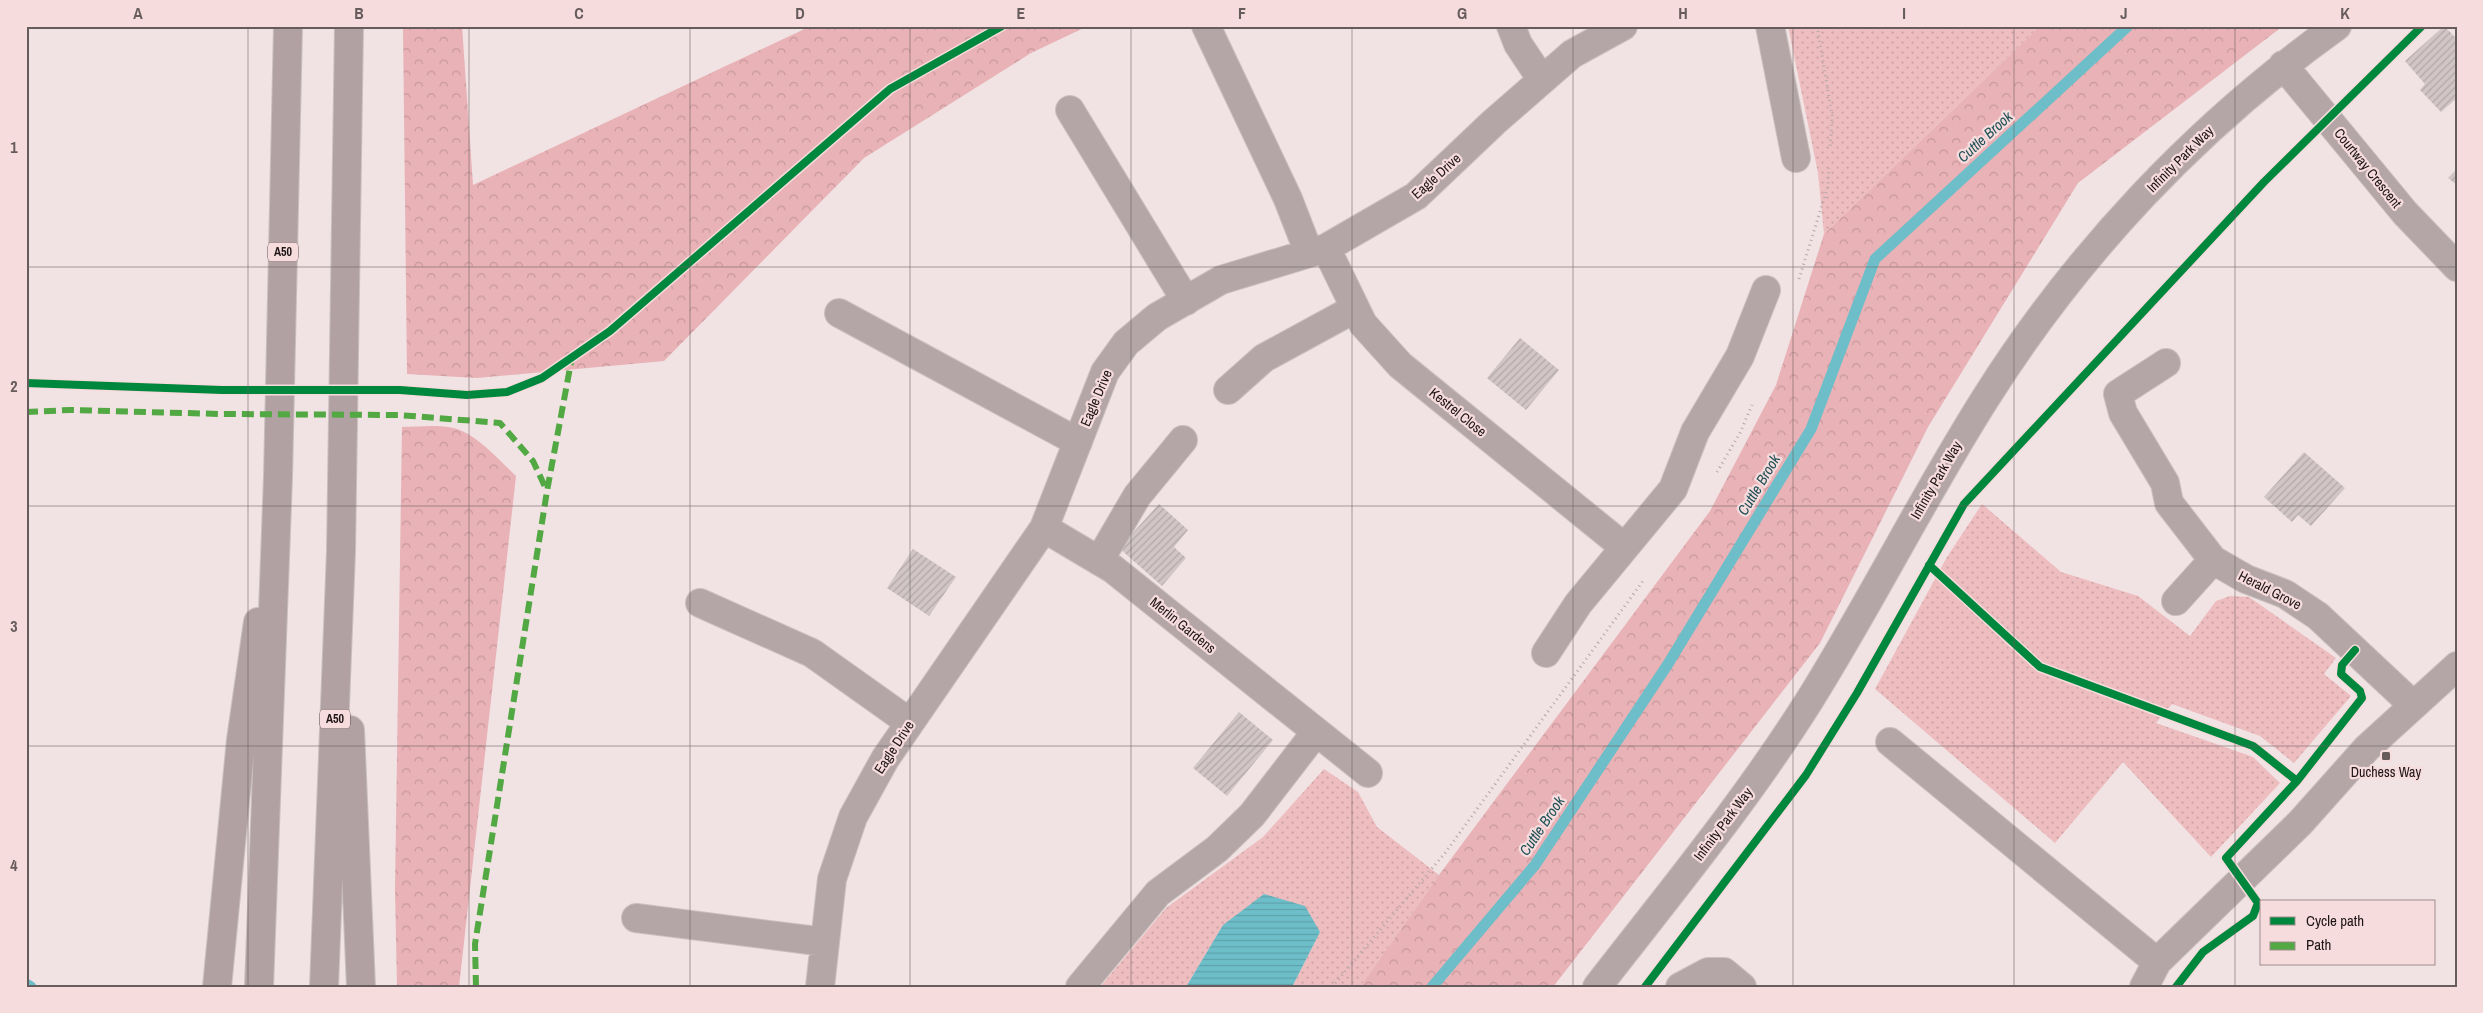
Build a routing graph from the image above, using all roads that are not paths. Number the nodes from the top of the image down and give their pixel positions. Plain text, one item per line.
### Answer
1 (288, 26) edge
2 (349, 26) edge
3 (1206, 26) edge
4 (1510, 26) edge
5 (1623, 26) edge
6 (1770, 26) edge
7 (2337, 26) edge
8 (2283, 65) junction
9 (1542, 80) junction
10 (1070, 110) dead end
11 (1796, 158) dead end
12 (1317, 251) junction
13 (2457, 267) edge
14 (1766, 290) dead end
15 (1186, 301) junction
16 (1354, 309) junction
17 (839, 314) dead end
18 (2166, 362) dead end
19 (1228, 390) dead end
20 (1183, 440) dead end
21 (1078, 442) junction
22 (278, 477) junction
23 (1044, 528) junction
24 (1624, 547) junction
25 (341, 551) junction
26 (2214, 560) junction
27 (1099, 561) junction
28 (2176, 601) dead end
29 (700, 603) dead end
30 (1546, 653) dead end
31 (2457, 666) edge
32 (2412, 704) junction
33 (909, 722) junction
34 (1316, 732) junction
35 (1890, 742) dead end
36 (1368, 773) dead end
37 (636, 918) dead end
38 (825, 942) junction
39 (2157, 962) junction
40 (217, 987) edge
41 (259, 987) edge
42 (324, 987) edge
43 (361, 987) edge
44 (820, 987) edge
45 (1080, 987) edge
46 (1597, 987) edge
47 (1680, 987) edge
48 (1742, 987) edge
49 (2144, 987) edge

1 - 22 highway, A50
2 - 25 highway, A50
3 - 12 street, Kestrel Close
4 - 9 street
5 - 9 street, Eagle Drive
6 - 11 street
7 - 8 street, Infinity Park Way
8 - 13 street, Courtway Crescent
8 - 46 street, Infinity Park Way
9 - 12 street, Eagle Drive
10 - 15 street
12 - 15 street, Eagle Drive
12 - 16 street, Kestrel Close
14 - 24 street
15 - 21 street, Eagle Drive
16 - 19 street
16 - 24 street, Kestrel Close
17 - 21 street
18 - 26 street, Herald Grove
20 - 27 street
21 - 23 street, Eagle Drive
22 - 40 highway
22 - 41 highway, A50
23 - 27 street, Merlin Gardens
23 - 33 street, Eagle Drive
24 - 30 street
25 - 42 highway, A50
25 - 43 highway
26 - 28 street
26 - 32 street, Herald Grove
27 - 34 street, Merlin Gardens
29 - 33 street
31 - 32 street
32 - 39 street
33 - 38 street, Eagle Drive
34 - 36 street, Merlin Gardens
34 - 45 street
35 - 39 street
37 - 38 street
38 - 44 street, Eagle Drive
39 - 49 street
47 - 48 street

